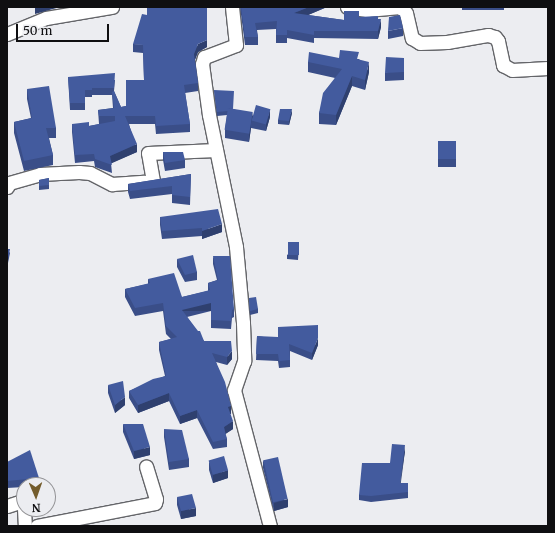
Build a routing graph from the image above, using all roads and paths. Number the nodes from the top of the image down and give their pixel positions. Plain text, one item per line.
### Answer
1 (112, 7) edge
2 (232, 7) edge
3 (347, 7) edge
4 (7, 34) edge
5 (548, 68) edge
6 (216, 150) junction
7 (166, 179) edge
8 (153, 181) junction
9 (8, 182) edge
10 (146, 466) dead end
11 (37, 526) edge
12 (270, 526) edge

1 - 4 street
2 - 6 street
3 - 5 street
6 - 8 street
6 - 12 street
7 - 8 street
8 - 9 street
10 - 11 street

